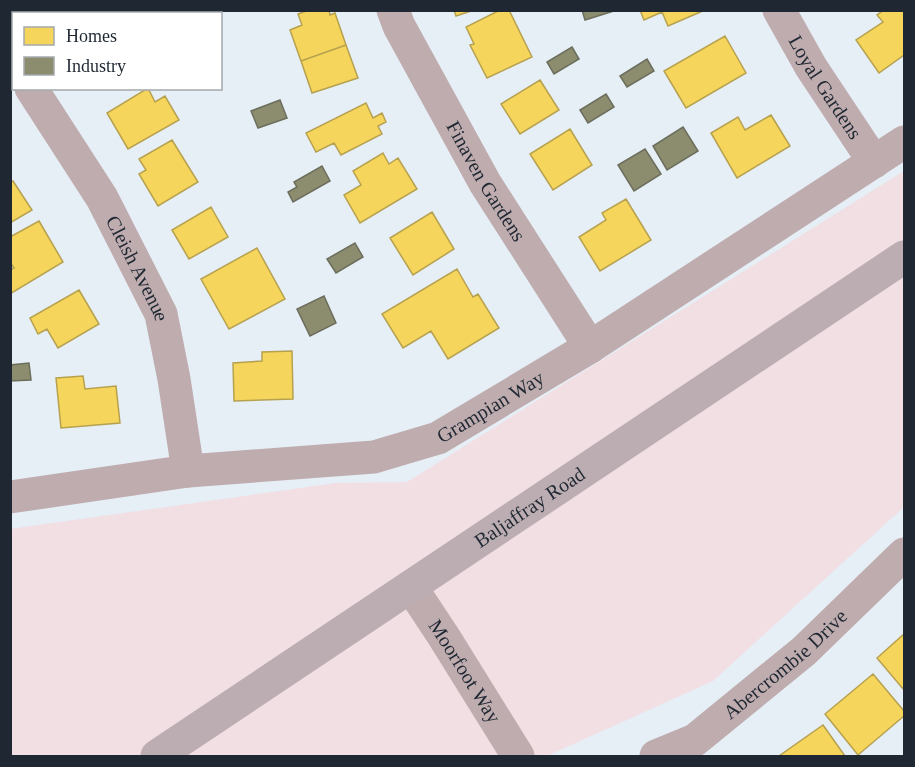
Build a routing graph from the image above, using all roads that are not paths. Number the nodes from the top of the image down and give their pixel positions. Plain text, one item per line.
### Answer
1 (393, 10) edge
2 (779, 10) edge
3 (32, 90) edge
4 (904, 142) edge
5 (874, 162) junction
6 (904, 257) edge
7 (590, 347) junction
8 (188, 471) junction
9 (10, 497) edge
10 (904, 554) edge
11 (411, 587) junction
12 (157, 756) edge
13 (518, 756) edge
14 (656, 756) edge

1 - 7 street, Finaven Gardens
2 - 5 street, Loyal Gardens
3 - 8 street, Cleish Avenue
4 - 5 street, Grampian Way
5 - 7 street, Grampian Way
6 - 11 main road, Baljaffray Road
7 - 8 street, Grampian Way
8 - 9 street, Grampian Way
10 - 14 street, Abercrombie Drive
11 - 12 main road, Baljaffray Road
11 - 13 street, Moorfoot Way

